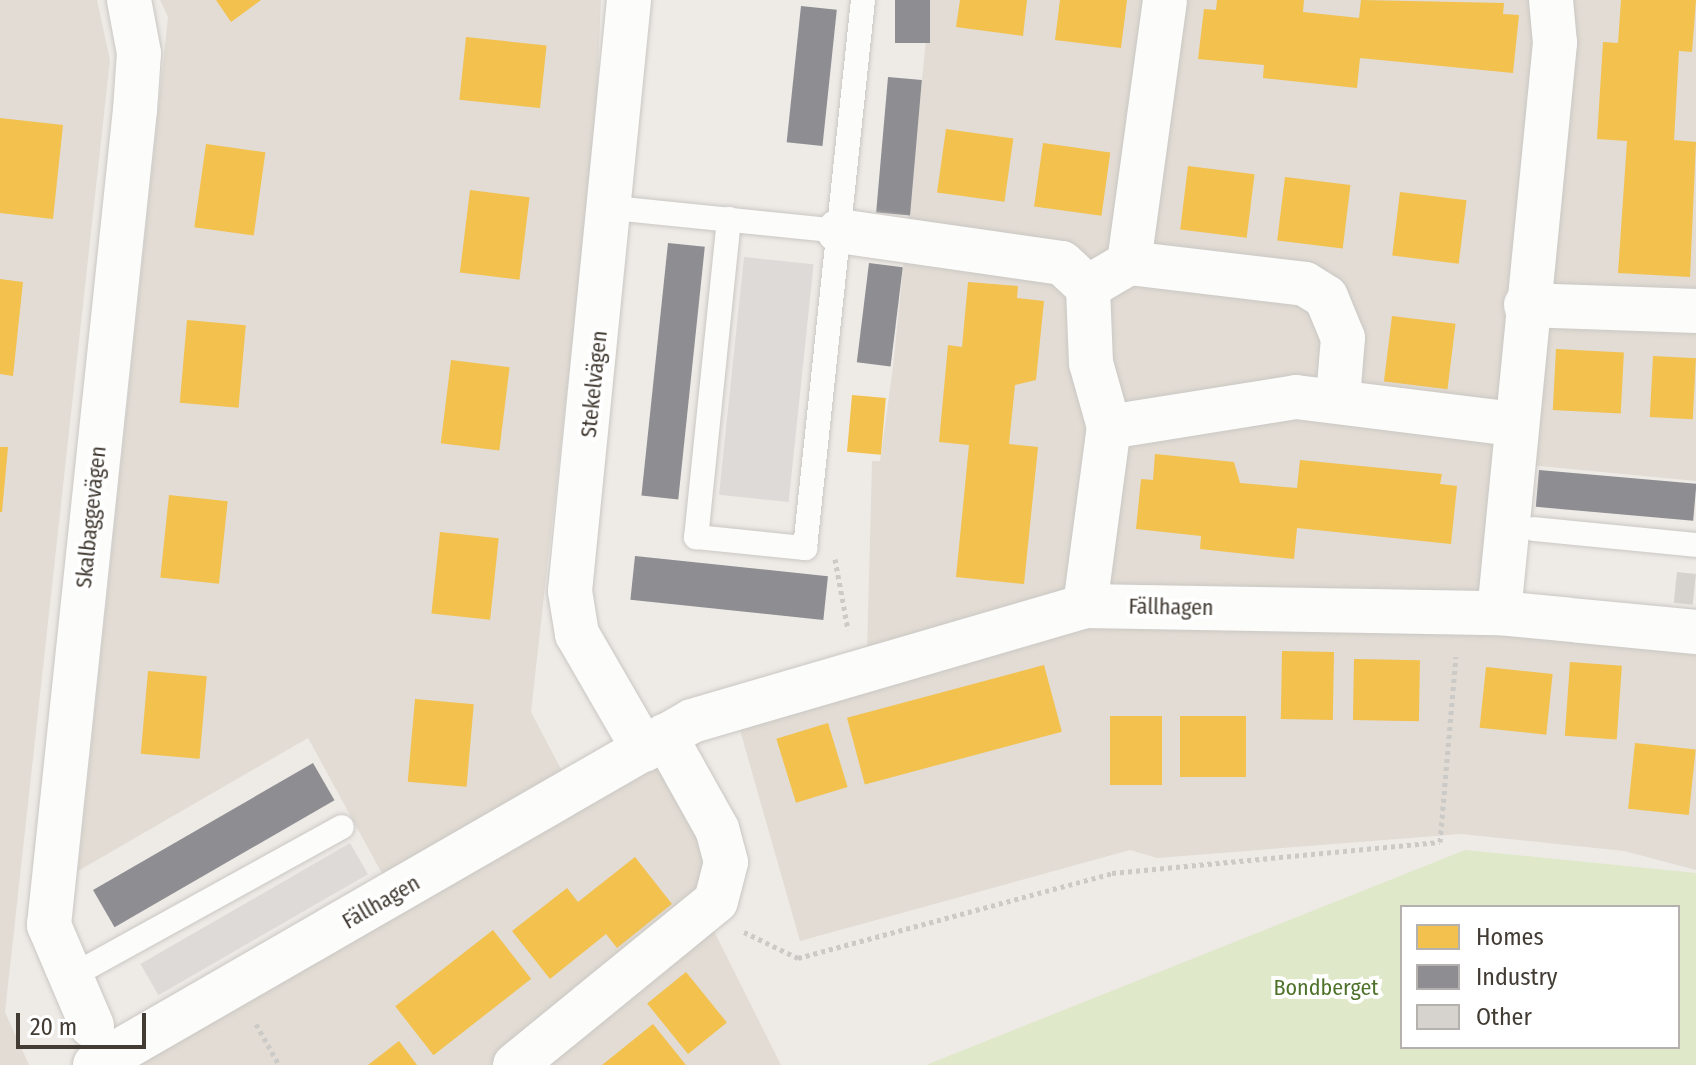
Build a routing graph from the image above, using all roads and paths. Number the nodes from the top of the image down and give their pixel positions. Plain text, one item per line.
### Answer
1 (129, 0) edge
2 (629, 0) edge
3 (863, 0) edge
4 (1165, 0) edge
5 (1551, 0) edge
6 (613, 208) junction
7 (729, 219) junction
8 (839, 231) junction
9 (1129, 263) junction
10 (1088, 287) junction
11 (1526, 305) junction
12 (1696, 311) edge
13 (1338, 398) junction
14 (1514, 424) junction
15 (1109, 427) junction
16 (1534, 529) dead end
17 (1696, 545) edge
18 (805, 548) junction
19 (1085, 606) junction
20 (1479, 612) junction
21 (1696, 632) edge
22 (853, 674) junction
23 (655, 743) junction
24 (342, 827) dead end
25 (716, 901) junction
26 (72, 976) junction
27 (94, 1045) edge
28 (515, 1065) edge

1 - 26 street, Skalbaggevägen
2 - 6 street, Stekelvägen
3 - 8 lane
4 - 9 street
5 - 11 street
6 - 7 lane
6 - 23 street, Stekelvägen
7 - 8 lane
7 - 18 lane
8 - 10 street
8 - 18 lane
9 - 10 street
9 - 13 street
10 - 15 street
11 - 12 street
11 - 14 street
13 - 14 street
13 - 15 street
14 - 20 street
15 - 19 street
16 - 17 lane
18 - 22 path
19 - 20 street, Fällhagen
19 - 22 street, Fällhagen
20 - 21 street, Fällhagen
20 - 25 path
22 - 23 street, Fällhagen
23 - 25 street
23 - 27 street, Fällhagen
24 - 26 lane
25 - 28 street
26 - 27 street, Skalbaggevägen

